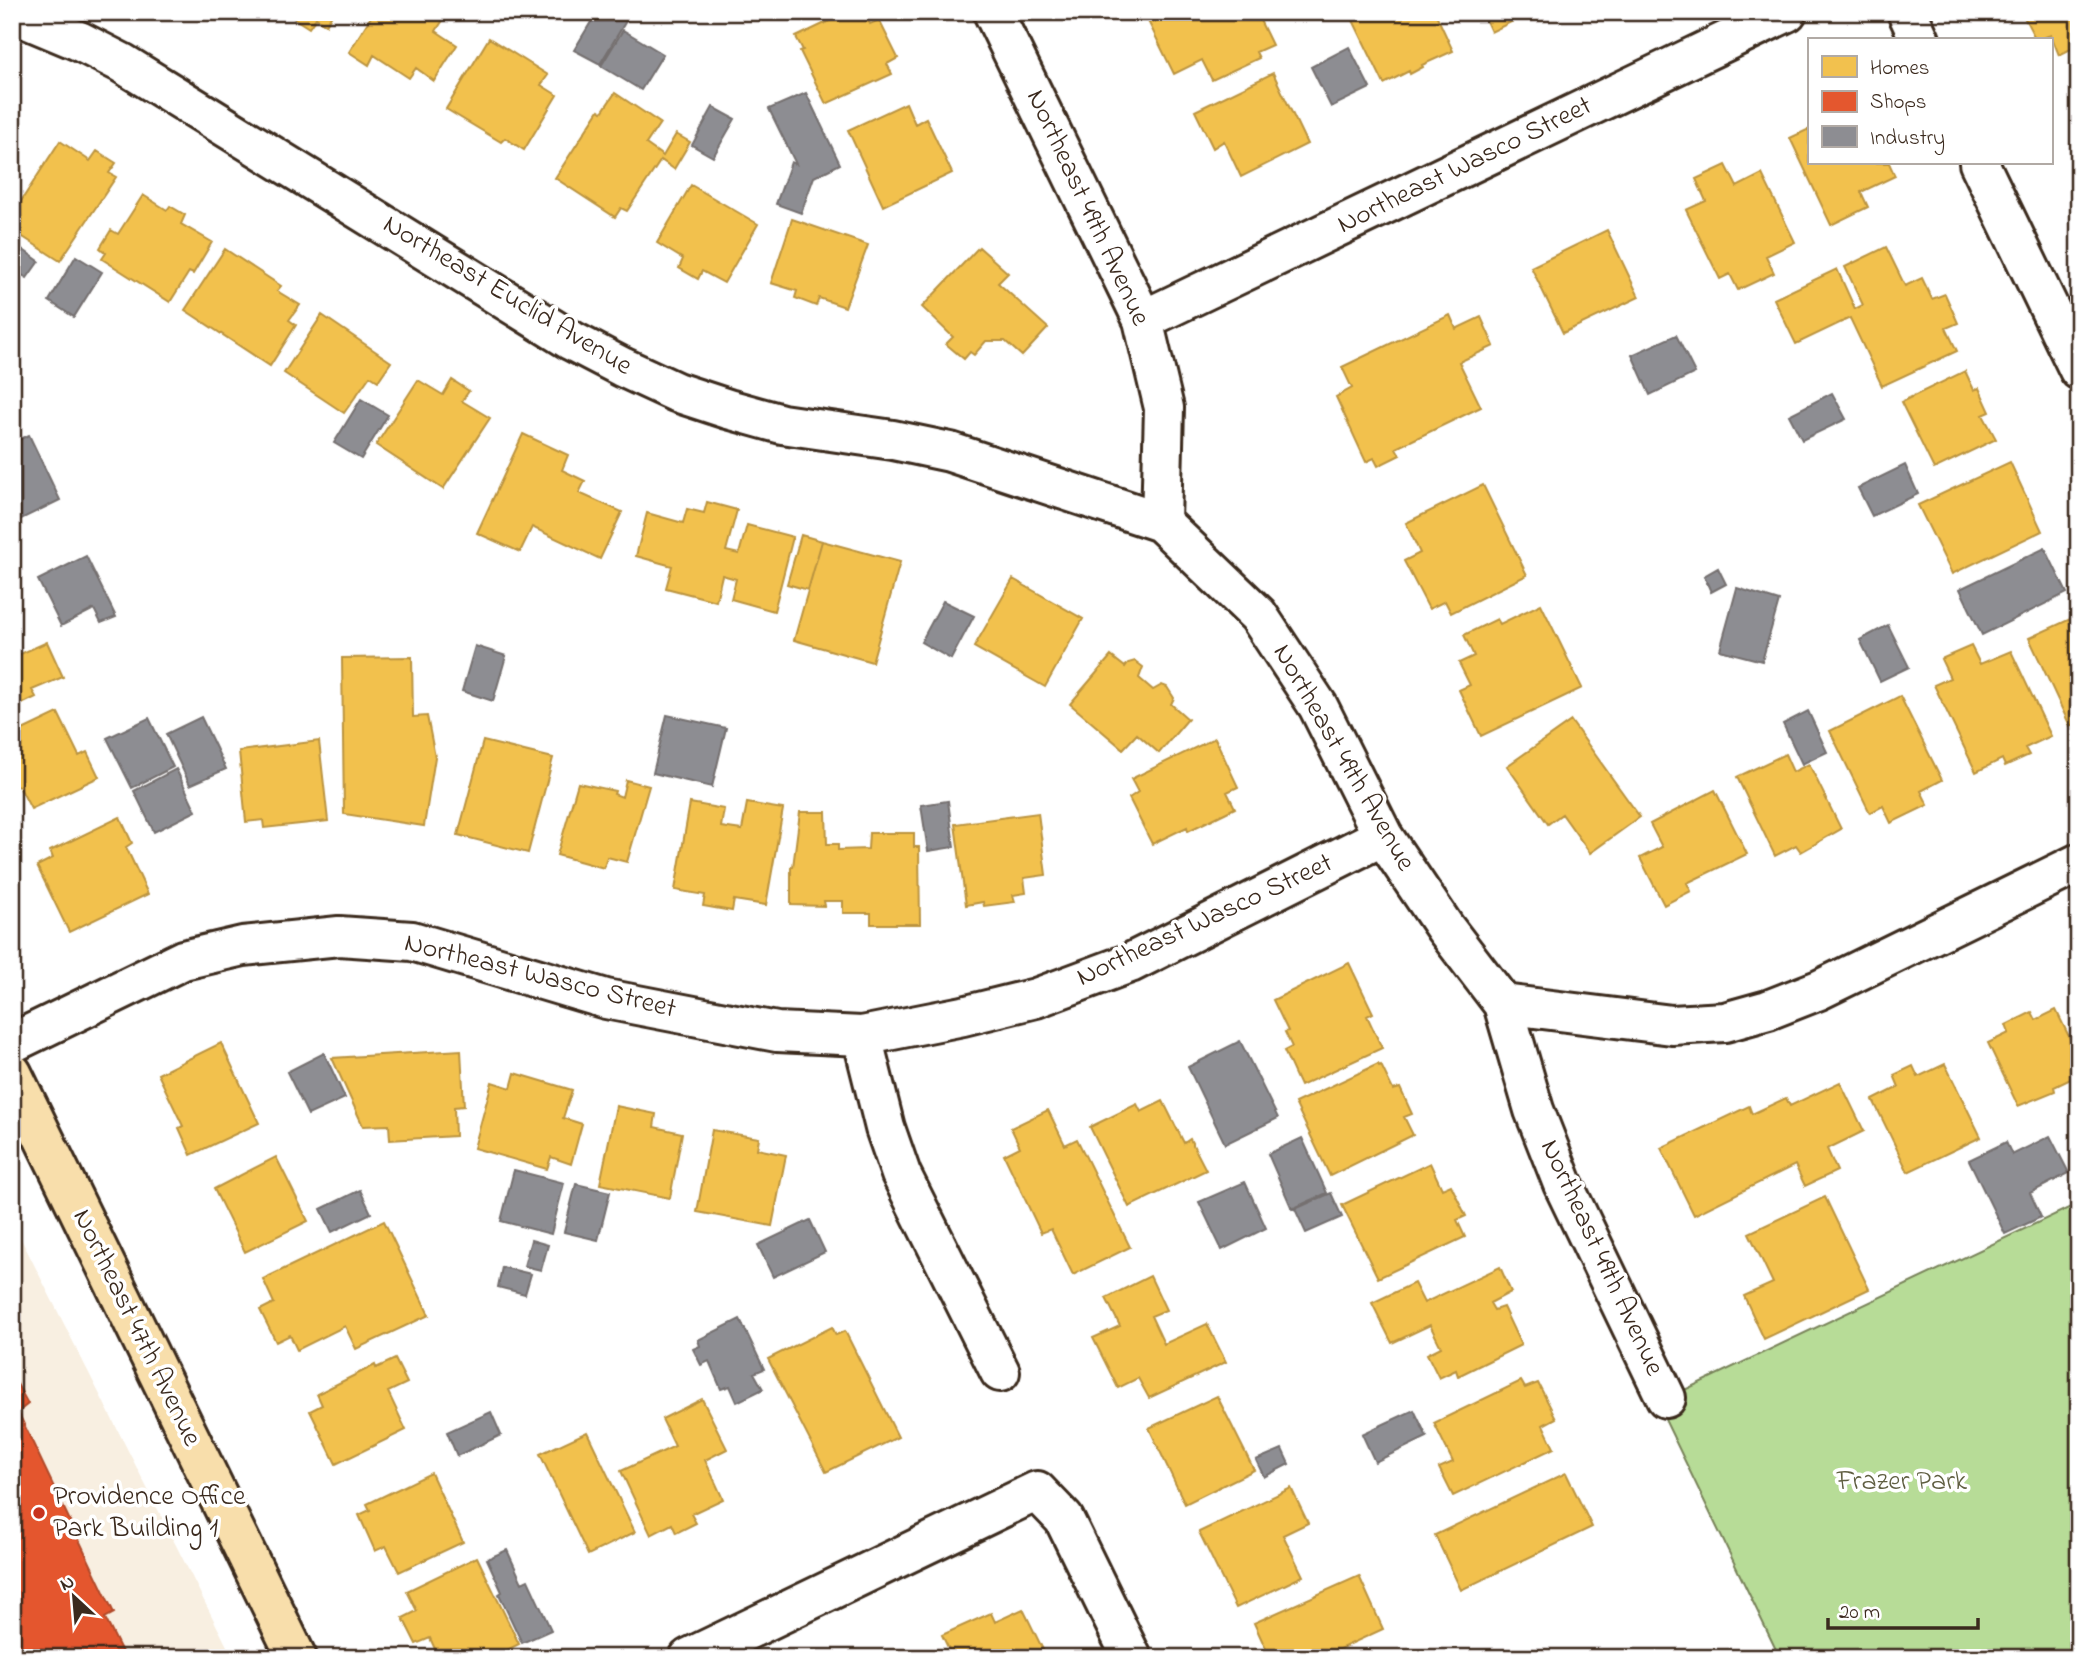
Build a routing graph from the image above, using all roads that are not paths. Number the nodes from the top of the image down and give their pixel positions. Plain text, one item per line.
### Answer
1 (992, 12) edge
2 (1787, 12) edge
3 (1906, 12) edge
4 (12, 13) edge
5 (1919, 38) edge
6 (1979, 164) edge
7 (1143, 320) junction
8 (2079, 370) edge
9 (1161, 522) junction
10 (1382, 836) junction
11 (2079, 863) edge
12 (1503, 1004) junction
13 (862, 1037) junction
14 (12, 1043) edge
15 (12, 1073) edge
16 (1000, 1372) dead end
17 (1666, 1398) dead end
18 (297, 1658) edge
19 (689, 1658) edge
20 (1132, 1658) edge

1 - 7 street, Northeast 49th Avenue
2 - 7 street, Northeast Wasco Street
3 - 5 street
4 - 9 street, Northeast Euclid Avenue
6 - 8 street
7 - 9 street, Northeast 49th Avenue
9 - 10 street, Northeast 49th Avenue
10 - 12 street, Northeast 49th Avenue
10 - 13 street, Northeast Wasco Street
11 - 12 street
12 - 17 street, Northeast 49th Avenue
13 - 14 street, Northeast Wasco Street
13 - 16 street
15 - 18 main road, Northeast 47th Avenue
19 - 20 street

